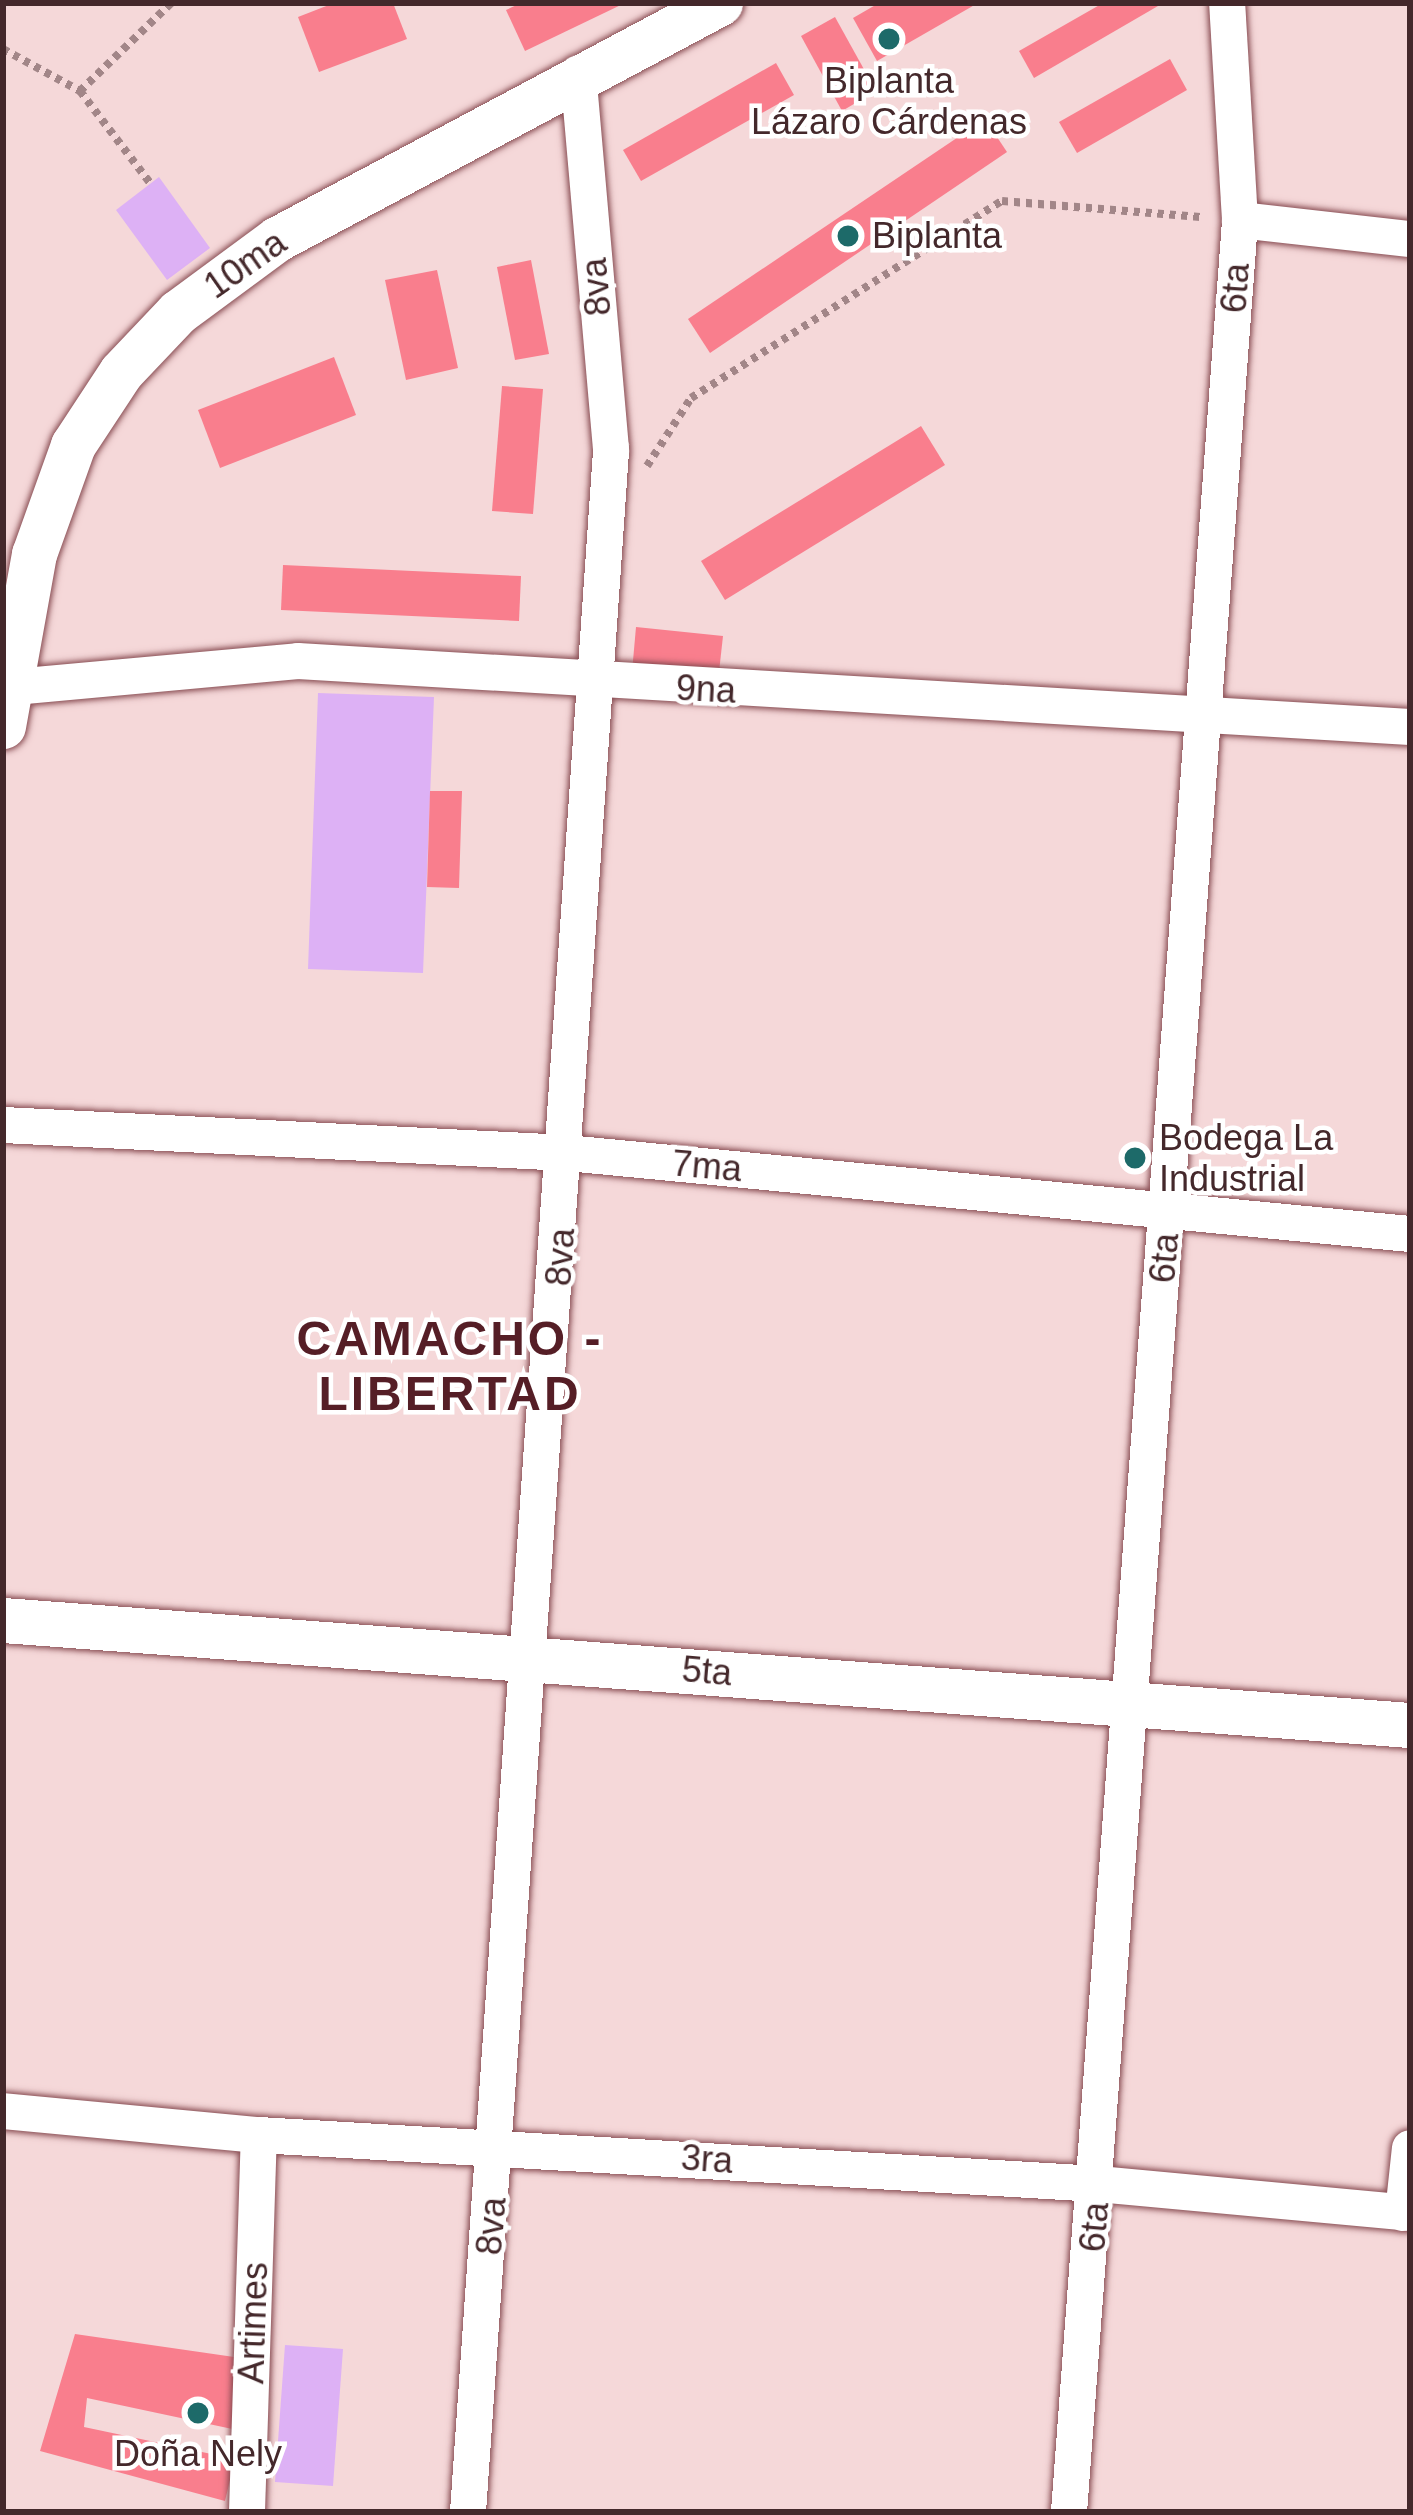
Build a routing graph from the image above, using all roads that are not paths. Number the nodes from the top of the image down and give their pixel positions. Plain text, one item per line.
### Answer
1 (720, 3) edge
2 (1227, 3) edge
3 (578, 74) junction
4 (1240, 220) junction
5 (1410, 239) edge
6 (599, 684) junction
7 (4, 701) edge
8 (1205, 712) junction
9 (1410, 727) edge
10 (3, 1125) edge
11 (567, 1153) junction
12 (1168, 1209) junction
13 (1410, 1234) edge
14 (3, 1620) edge
15 (533, 1657) junction
16 (1127, 1706) junction
17 (1410, 1725) edge
18 (3, 2111) edge
19 (259, 2135) junction
20 (497, 2146) junction
21 (1410, 2148) edge
22 (1098, 2184) junction
23 (1407, 2213) edge
24 (247, 2512) edge
25 (468, 2512) edge
26 (1069, 2512) edge

1 - 3 street, 10ma
2 - 4 street, 6ta
3 - 6 street, 8va
3 - 7 street, 10ma
4 - 5 street
4 - 8 street, 6ta
6 - 7 street, 9na
6 - 8 street, 9na
6 - 11 street, 8va
8 - 9 street, 9na
8 - 12 street, 6ta
10 - 11 street, 7ma
11 - 12 street, 7ma
11 - 15 street, 8va
12 - 13 street, 7ma
12 - 16 street, 6ta
14 - 15 street, 5ta
15 - 16 street, 5ta
15 - 20 street, 8va
16 - 17 street, 5ta
16 - 22 street, 6ta
18 - 19 street, 3ra
19 - 20 street, 3ra
19 - 24 street, Artimes
20 - 22 street, 3ra
20 - 25 street, 8va
21 - 23 street
22 - 23 street, 3ra
22 - 26 street, 6ta

